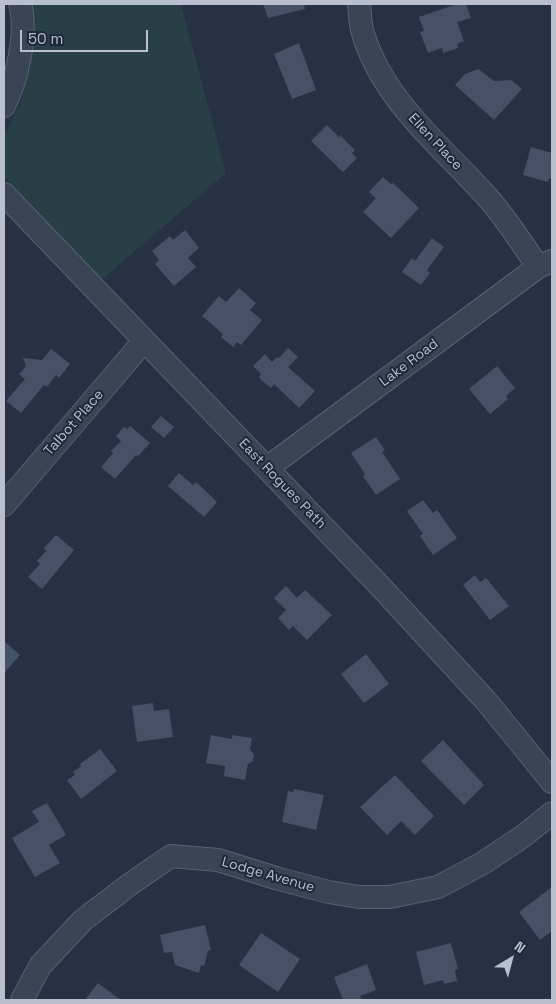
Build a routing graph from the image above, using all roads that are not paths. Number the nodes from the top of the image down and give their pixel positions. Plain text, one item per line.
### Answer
1 (20, 4) edge
2 (359, 4) edge
3 (4, 106) edge
4 (4, 194) edge
5 (545, 264) edge
6 (144, 341) junction
7 (267, 468) junction
8 (4, 505) edge
9 (552, 782) edge
10 (552, 814) edge
11 (22, 1000) edge

1 - 3 street
2 - 5 street, Ellen Place
4 - 6 street, East Rogues Path
5 - 7 street, Lake Road
6 - 7 street, East Rogues Path
6 - 8 street, Talbot Place
7 - 9 street, East Rogues Path
10 - 11 street, Lodge Avenue

